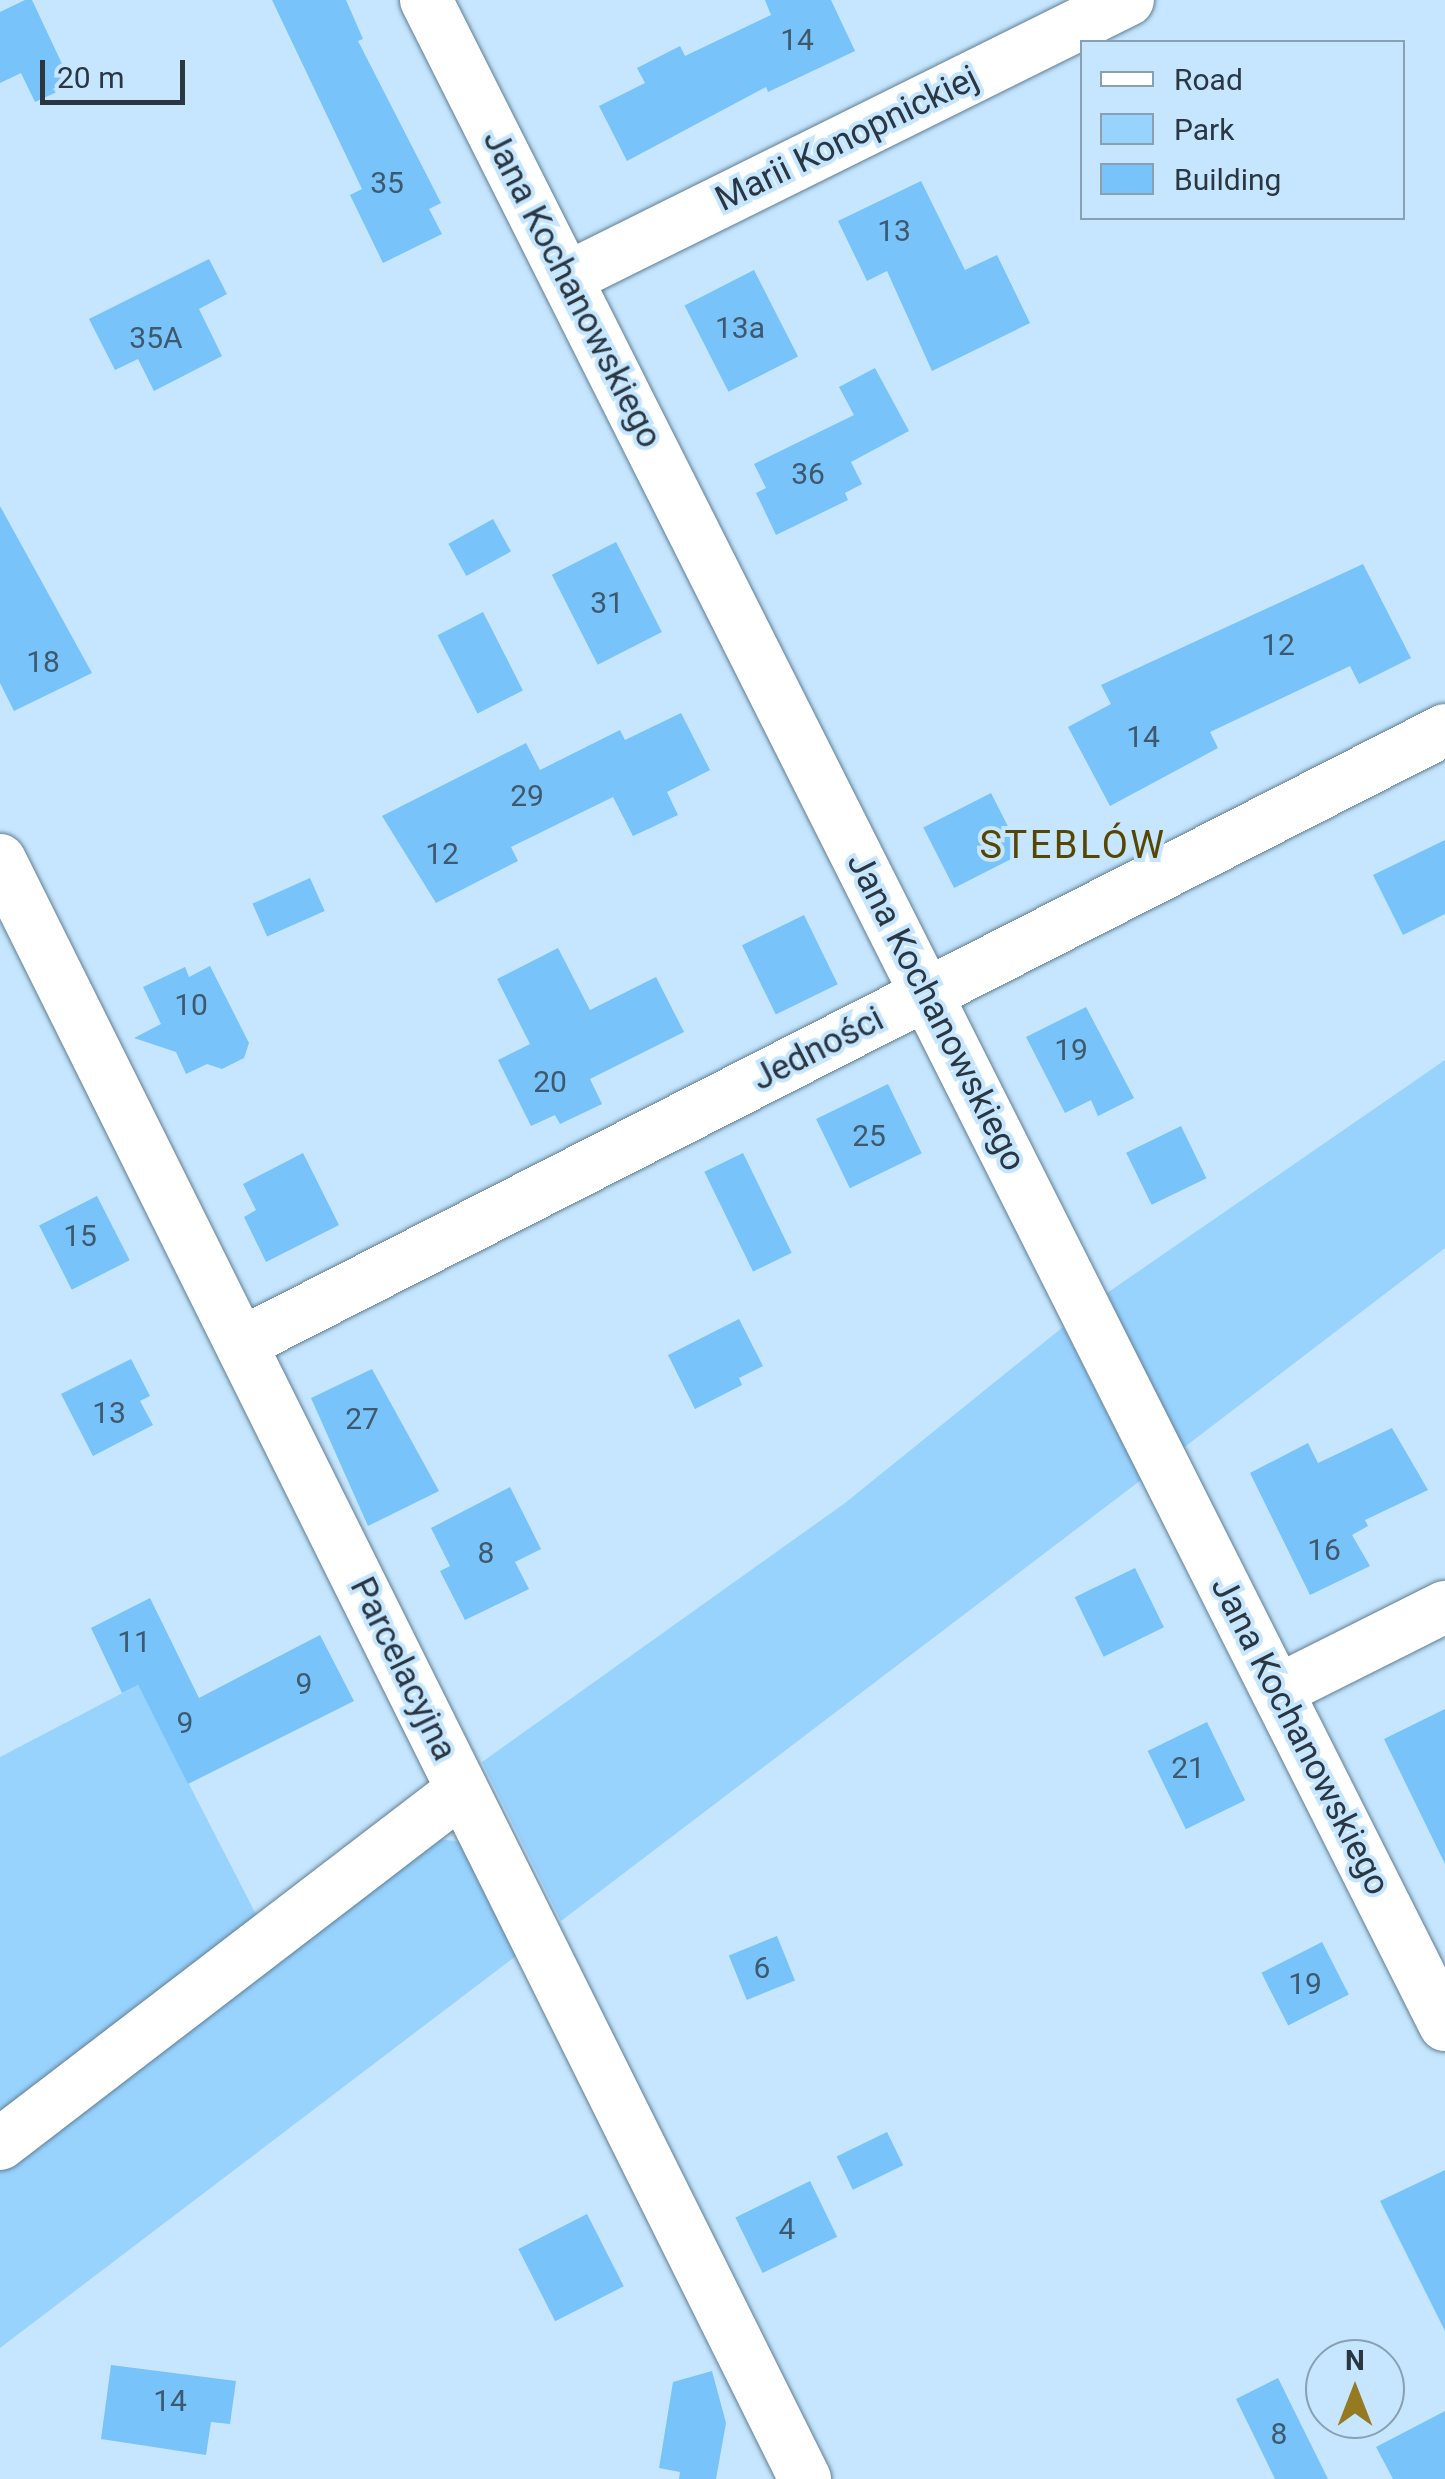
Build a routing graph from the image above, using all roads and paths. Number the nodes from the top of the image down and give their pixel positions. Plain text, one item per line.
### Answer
1 (426, 0) edge
2 (1128, 0) edge
3 (566, 278) junction
4 (1445, 730) edge
5 (0, 860) edge
6 (926, 994) junction
7 (244, 1342) junction
8 (1445, 1607) edge
9 (1277, 1691) junction
10 (462, 1790) junction
11 (1445, 2025) edge
12 (0, 2144) edge
13 (805, 2479) edge

1 - 3 street, Jana Kochanowskiego
2 - 3 street, Marii Konopnickiej
3 - 6 street, Jana Kochanowskiego
4 - 6 street, Jedności
5 - 7 street, Parcelacyjna
6 - 7 street, Jedności
6 - 9 street, Jana Kochanowskiego
7 - 10 street, Parcelacyjna
8 - 9 street
9 - 11 street, Jana Kochanowskiego
10 - 12 street
10 - 13 street, Parcelacyjna

